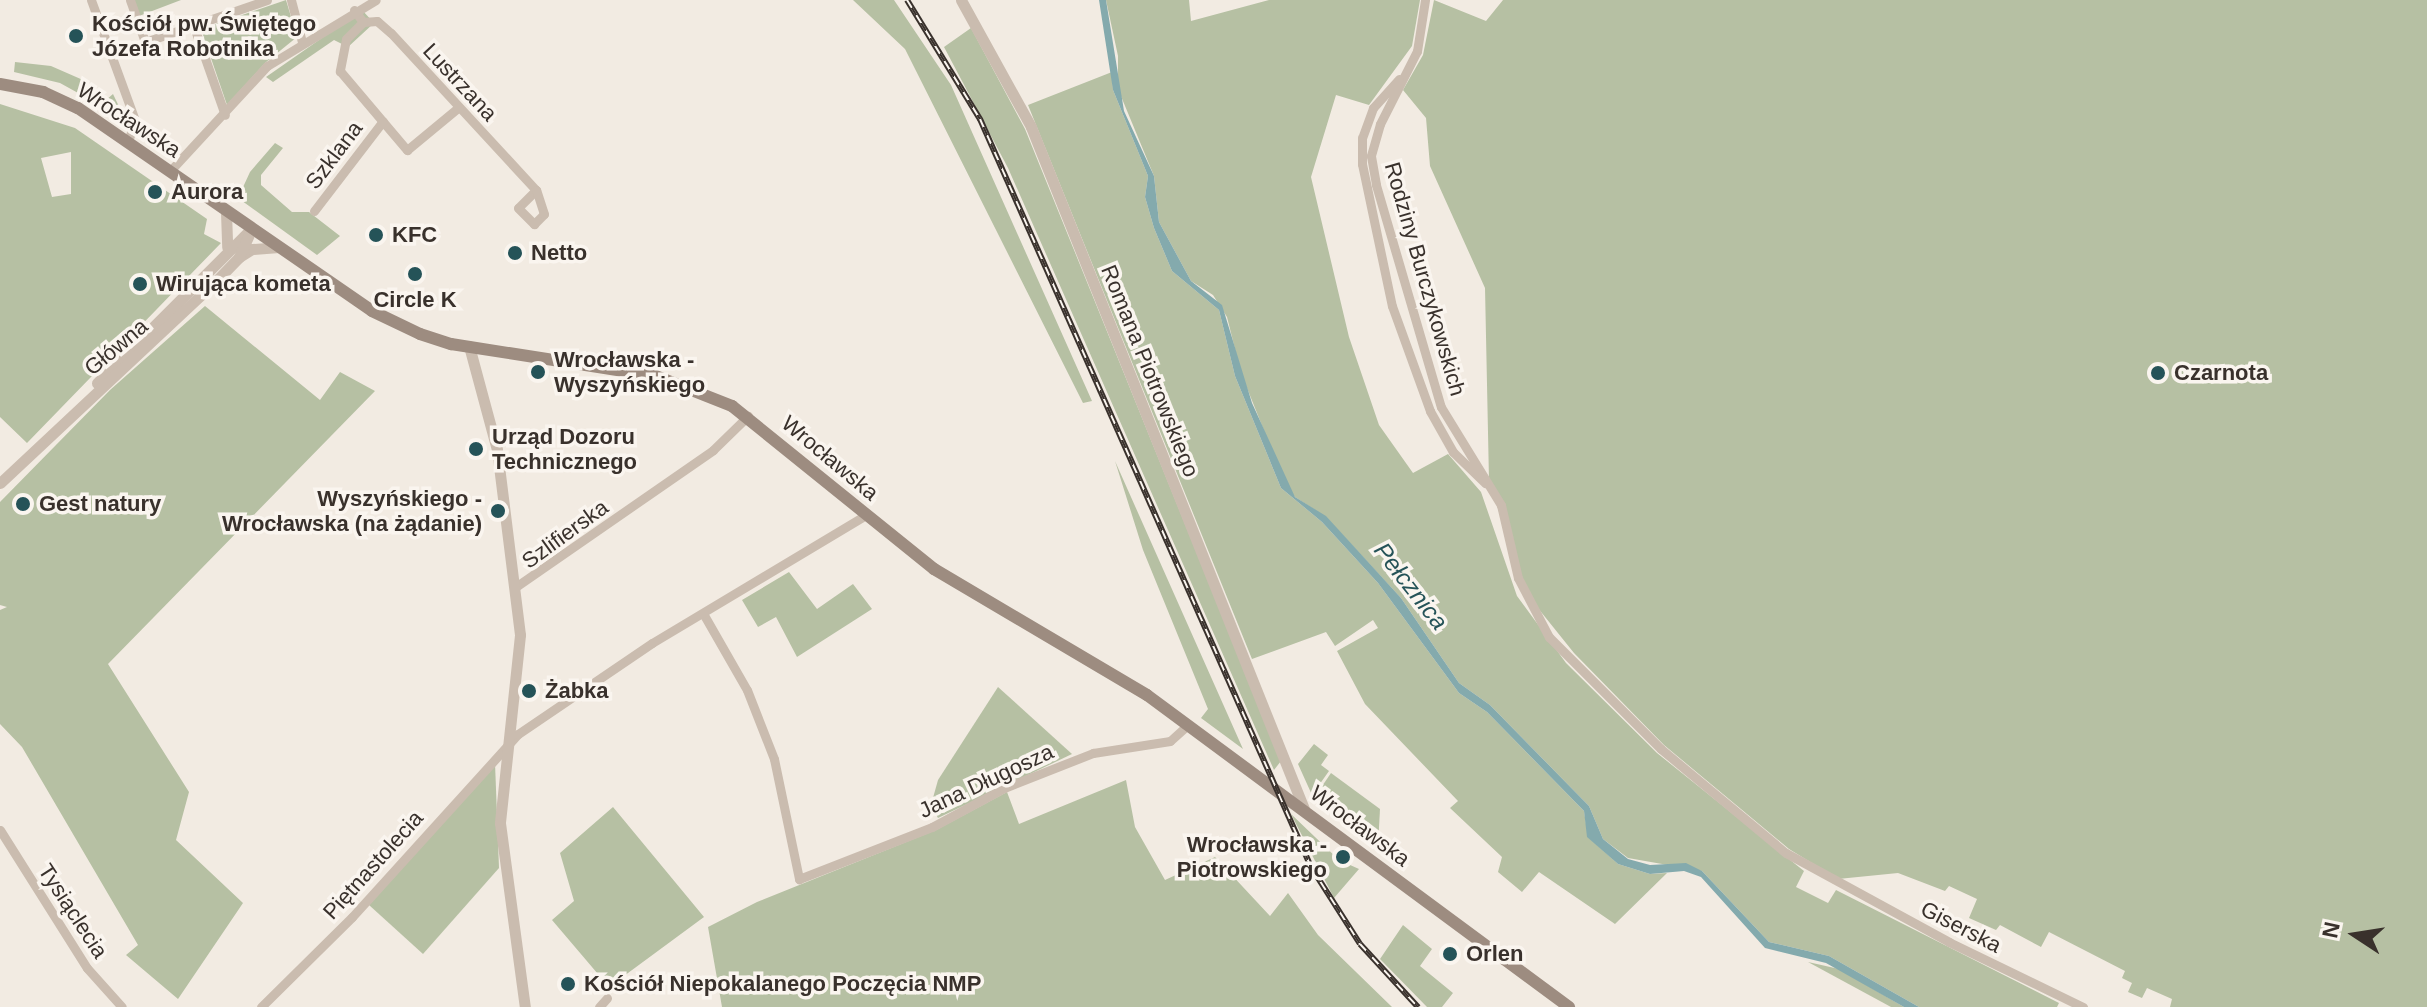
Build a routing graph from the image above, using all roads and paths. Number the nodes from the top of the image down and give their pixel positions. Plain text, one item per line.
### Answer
1 (91, 0) edge
2 (130, 0) edge
3 (267, 0) edge
4 (291, 0) edge
5 (376, 0) edge
6 (961, 0) edge
7 (1425, 0) edge
8 (354, 10) junction
9 (363, 22) junction
10 (194, 27) junction
11 (302, 42) junction
12 (1406, 71) junction
13 (0, 84) edge
14 (459, 107) junction
15 (225, 115) junction
16 (383, 121) junction
17 (128, 141) junction
18 (170, 171) junction
19 (536, 190) dead end
20 (314, 211) dead end
21 (226, 212) junction
22 (252, 228) junction
23 (227, 247) junction
24 (279, 247) junction
25 (239, 257) junction
26 (469, 346) junction
27 (86, 398) junction
28 (748, 416) junction
29 (0, 483) edge
30 (1492, 490) junction
31 (866, 515) junction
32 (514, 588) junction
33 (704, 615) junction
34 (1188, 725) junction
35 (508, 742) junction
36 (1289, 763) junction
37 (1282, 793) junction
38 (1304, 809) junction
39 (0, 830) edge
40 (1825, 876) joint
41 (607, 998) dead end
42 (122, 1007) edge
43 (261, 1007) edge
44 (525, 1007) edge
45 (599, 1007) edge
46 (1569, 1007) edge
47 (2083, 1007) edge

1 - 17 street
2 - 10 street
3 - 10 street
4 - 11 street
5 - 8 street
6 - 36 street, Romana Piotrowskiego
7 - 12 street, Rodziny Burczykowskich
8 - 9 street, Lustrzana
8 - 11 street
9 - 14 street, Lustrzana
9 - 16 street, Szklana
10 - 15 street
11 - 15 street
12 - 30 street, Rodziny Burczykowskich
12 - 30 street, Rodziny Burczykowskich
13 - 17 main road, Wrocławska
14 - 16 street, Szklana
14 - 19 street, Lustrzana
15 - 18 street
16 - 20 street, Szklana
17 - 18 main road, Wrocławska
18 - 21 main road, Wrocławska
21 - 22 main road, Wrocławska
21 - 23 street
22 - 23 street, Główna
22 - 24 main road, Wrocławska
22 - 25 street, Główna
23 - 27 street, Główna
24 - 25 street
24 - 26 main road, Wrocławska
25 - 27 street, Główna
26 - 28 main road, Wrocławska
26 - 32 street
27 - 29 street, Główna
28 - 31 main road, Wrocławska
28 - 32 street, Szlifierska
30 - 40 street, Rodziny Burczykowskich
31 - 33 street, Piętnastolecia
31 - 34 main road, Wrocławska
32 - 35 street
33 - 34 street, Jana Długosza
33 - 35 street, Piętnastolecia
34 - 37 main road, Wrocławska
35 - 43 street, Piętnastolecia
35 - 44 street
36 - 37 street
36 - 38 street, Romana Piotrowskiego
37 - 38 main road, Wrocławska
38 - 46 main road, Wrocławska
39 - 42 street, Tysiąclecia
40 - 47 street, Giserska
41 - 45 street

